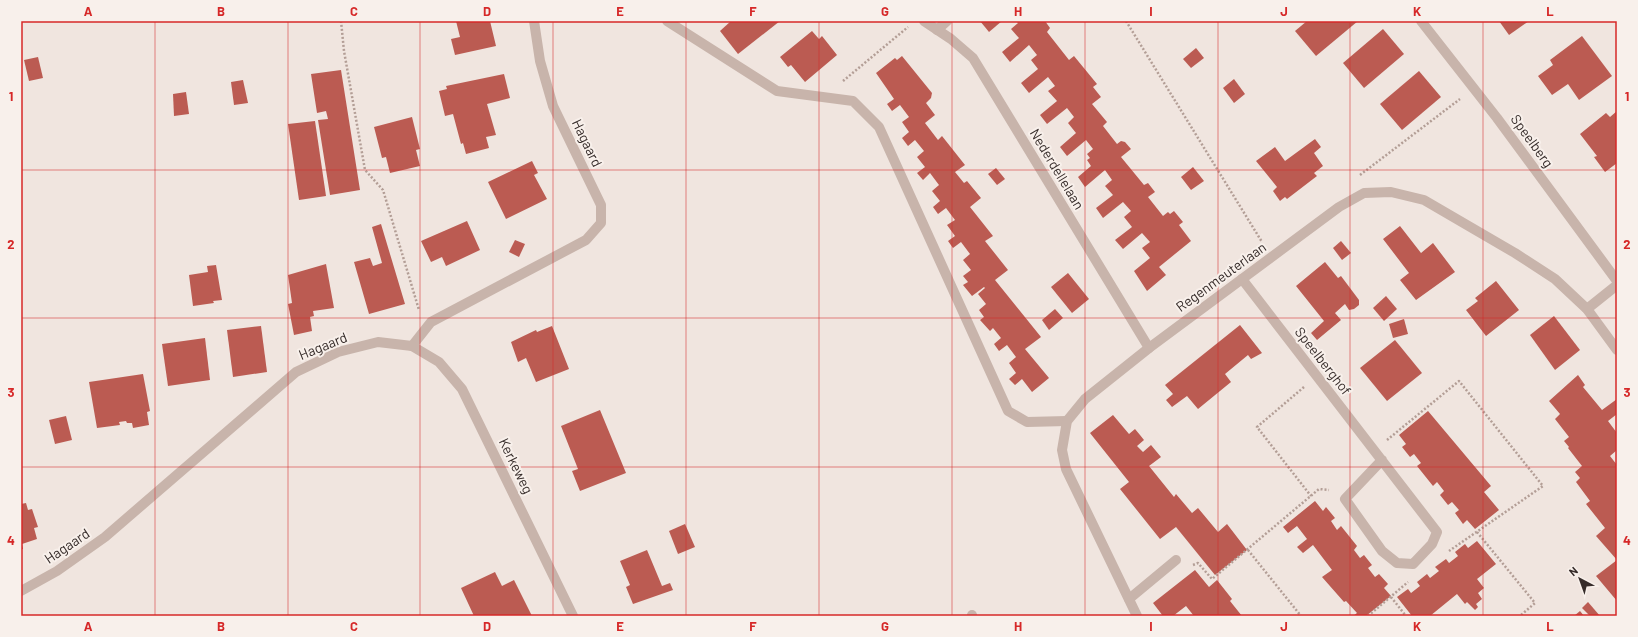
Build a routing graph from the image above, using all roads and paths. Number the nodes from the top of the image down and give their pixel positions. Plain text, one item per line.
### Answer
1 (341, 21) edge
2 (534, 21) edge
3 (667, 21) edge
4 (924, 21) edge
5 (947, 21) edge
6 (1126, 21) edge
7 (1421, 21) edge
8 (909, 26) dead end
9 (938, 30) junction
10 (1475, 88) junction
11 (824, 97) junction
12 (1355, 179) dead end
13 (1271, 258) junction
14 (1242, 279) junction
15 (1617, 281) edge
16 (1617, 285) edge
17 (1587, 309) junction
18 (425, 330) junction
19 (1615, 343) edge
20 (412, 346) junction
21 (1149, 348) junction
22 (1318, 376) junction
23 (1067, 421) junction
24 (1374, 450) junction
25 (1382, 460) junction
26 (1311, 496) junction
27 (1345, 499) junction
28 (1476, 532) junction
29 (1248, 550) junction
30 (1445, 554) dead end
31 (1176, 560) joint
32 (1413, 564) junction
33 (21, 591) edge
34 (1391, 597) junction
35 (1129, 599) junction
36 (573, 616) edge
37 (1138, 616) edge
38 (1301, 616) edge
39 (1368, 616) edge
40 (1406, 616) edge
41 (1520, 616) edge

1 - 18 path
2 - 18 street, Hagaard
3 - 11 street
4 - 9 street, Nederdellelaan
5 - 9 street
6 - 13 path
7 - 10 street, Speelberg
8 - 11 path
9 - 21 street, Nederdellelaan
10 - 12 path
10 - 15 street, Speelberg
11 - 23 street
13 - 14 street, Regenmeuterlaan
13 - 17 street, Regenmeuterlaan
14 - 21 street, Regenmeuterlaan
14 - 22 street, Speelberghof
16 - 17 street
17 - 19 street, Regenmeuterlaan
18 - 20 street, Hagaard
20 - 33 street, Hagaard
20 - 36 street, Kerkeweg
21 - 23 street, Regenmeuterlaan
22 - 24 street, Speelberghof
22 - 26 path
23 - 35 street, Regenmeuterlaan
24 - 25 street, Speelberghof
24 - 28 path
25 - 27 street
25 - 32 street, Speelberghof
26 - 27 path
26 - 29 path
27 - 32 street
28 - 30 path
28 - 41 path
29 - 31 path
29 - 38 path
31 - 35 street
32 - 34 path
34 - 39 path
34 - 40 path
35 - 37 street, Regenmeuterlaan

